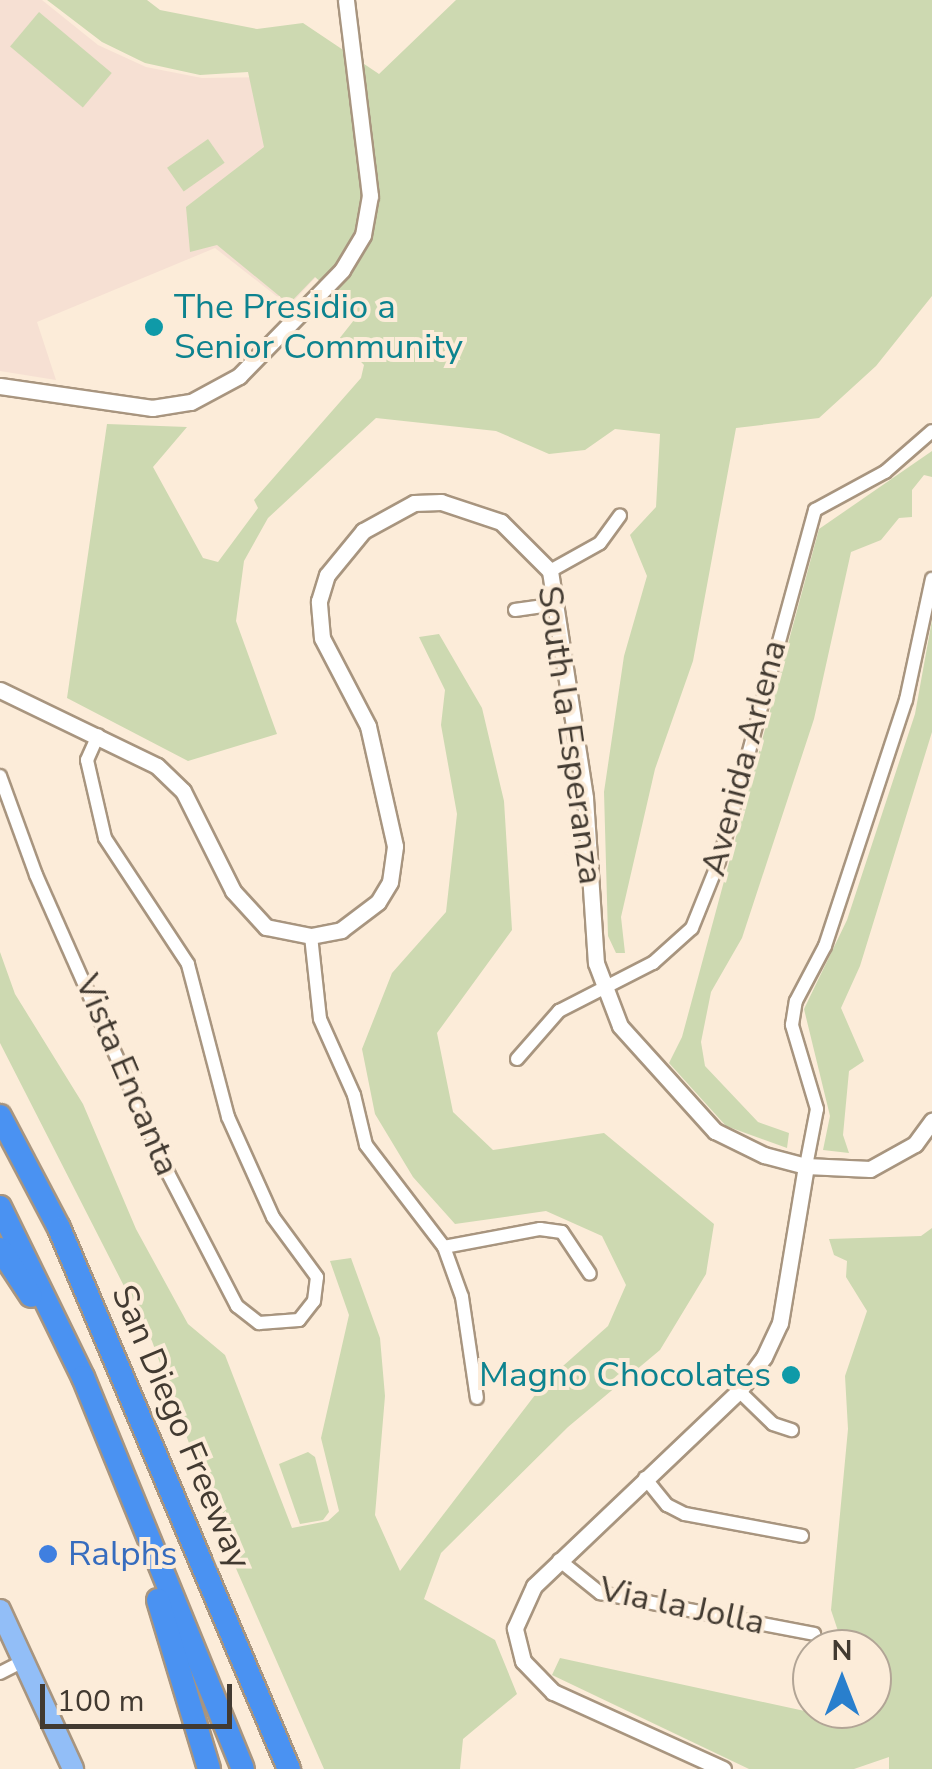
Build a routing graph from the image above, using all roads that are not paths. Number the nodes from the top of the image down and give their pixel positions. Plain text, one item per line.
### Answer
1 (346, 0) edge
2 (0, 386) edge
3 (932, 431) edge
4 (620, 515) dead end
5 (550, 571) junction
6 (932, 580) edge
7 (557, 604) junction
8 (515, 610) dead end
9 (0, 690) edge
10 (98, 735) junction
11 (0, 776) edge
12 (311, 936) junction
13 (602, 985) junction
14 (517, 1059) dead end
15 (0, 1101) edge
16 (0, 1116) edge
17 (932, 1121) edge
18 (26, 1162) junction
19 (806, 1166) junction
20 (0, 1206) edge
21 (444, 1248) junction
22 (0, 1249) edge
23 (590, 1274) dead end
24 (83, 1377) junction
25 (739, 1392) junction
26 (477, 1398) dead end
27 (792, 1430) dead end
28 (645, 1478) junction
29 (123, 1481) junction
30 (802, 1536) dead end
31 (559, 1560) junction
32 (0, 1610) edge
33 (792, 1630) edge
34 (24, 1661) junction
35 (0, 1674) edge
36 (274, 1737) junction
37 (73, 1769) edge
38 (209, 1769) edge
39 (243, 1769) edge
40 (288, 1769) edge
41 (300, 1769) edge
42 (723, 1769) edge

1 - 2 street
3 - 13 street, Avenida Arlena
4 - 5 street
5 - 7 street, South la Esperanza
5 - 12 street, South la Esperanza
6 - 19 street
7 - 8 street
7 - 13 street, South la Esperanza
9 - 10 street
10 - 11 street, Vista Encanta
10 - 12 street
12 - 21 street
13 - 14 street, Avenida Arlena
13 - 19 street, South la Esperanza
15 - 18 highway
16 - 18 highway, San Diego Freeway
17 - 19 street, South la Esperanza
18 - 36 highway, San Diego Freeway
19 - 25 street
20 - 24 highway, San Diego Freeway
21 - 23 street
21 - 26 street
22 - 24 highway
24 - 29 highway, San Diego Freeway
25 - 27 street
25 - 28 street
28 - 30 street
28 - 31 street
29 - 38 highway
29 - 39 highway, San Diego Freeway
31 - 33 street, Via la Jolla
31 - 42 street
32 - 34 main road
34 - 35 street
34 - 37 main road
36 - 40 highway, San Diego Freeway
36 - 41 highway

